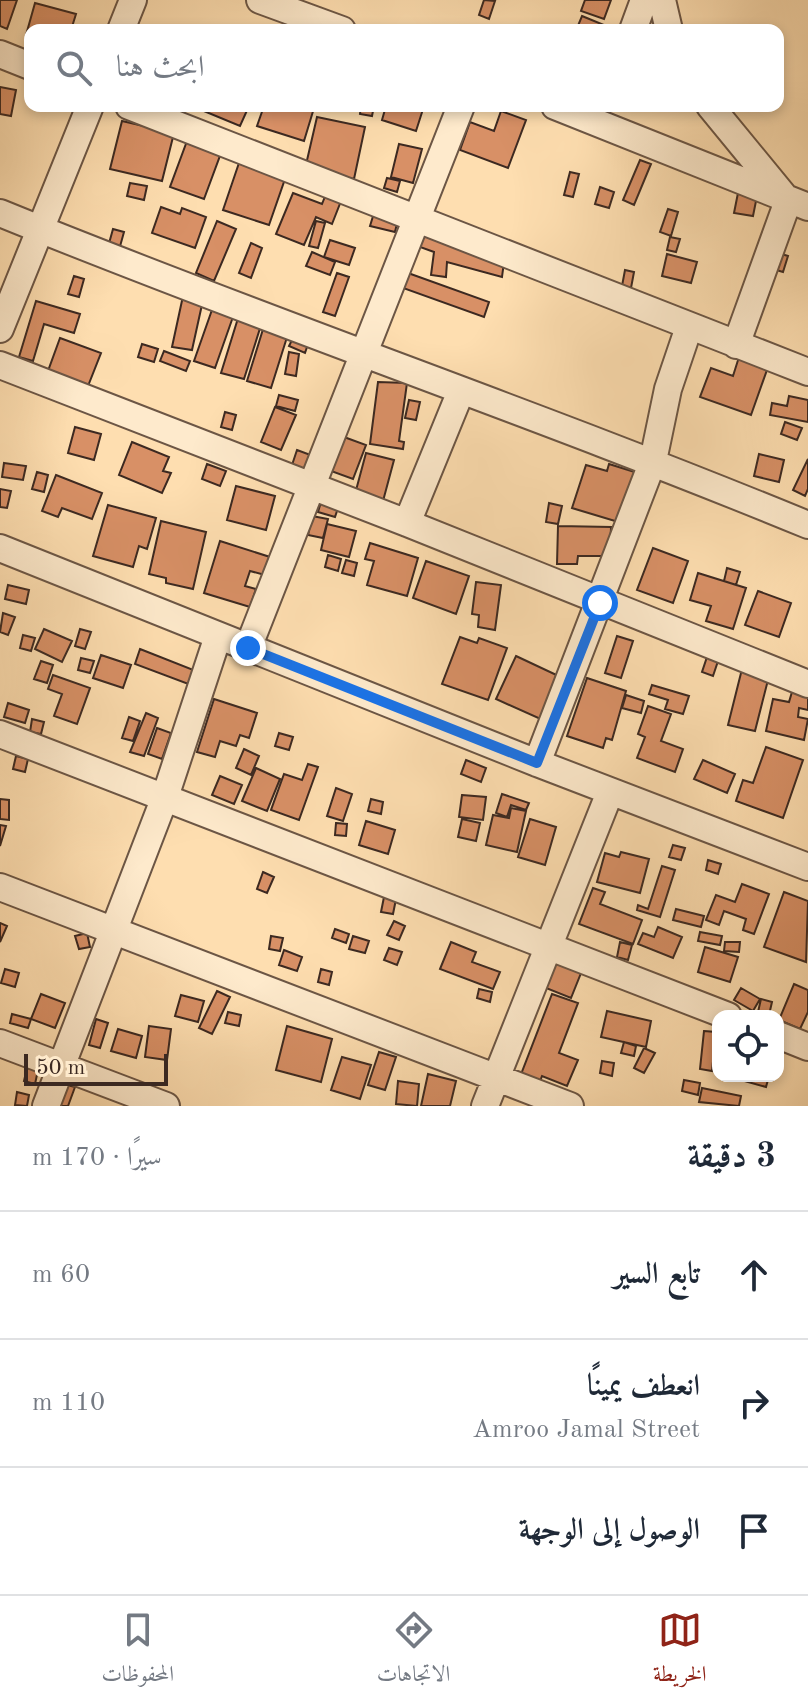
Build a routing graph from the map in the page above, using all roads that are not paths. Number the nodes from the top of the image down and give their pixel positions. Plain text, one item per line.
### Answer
1 (133, 0) edge
2 (260, 0) edge
3 (644, 0) edge
4 (662, 0) edge
5 (123, 24) edge
6 (326, 24) edge
7 (635, 24) edge
8 (668, 24) edge
9 (0, 54) edge
10 (24, 64) edge
11 (87, 112) edge
12 (144, 112) edge
13 (459, 112) edge
14 (715, 112) edge
15 (601, 114) edge
16 (798, 204) edge
17 (0, 213) edge
18 (417, 219) junction
19 (38, 228) junction
20 (689, 327) junction
21 (0, 329) edge
22 (736, 345) junction
23 (364, 352) junction
24 (0, 365) edge
25 (808, 372) edge
26 (461, 391) junction
27 (653, 461) junction
28 (313, 486) junction
29 (407, 523) junction
30 (808, 525) edge
31 (0, 548) edge
32 (600, 603) junction
33 (218, 636) junction
34 (248, 648) junction
35 (808, 684) edge
36 (0, 734) edge
37 (537, 763) junction
38 (610, 792) junction
39 (165, 797) junction
40 (808, 867) edge
41 (0, 887) edge
42 (114, 931) junction
43 (548, 946) junction
44 (713, 1010) edge
45 (784, 1037) edge
46 (0, 1043) edge
47 (808, 1047) edge
48 (61, 1066) junction
49 (496, 1078) junction
50 (46, 1106) edge
51 (166, 1106) edge
52 (485, 1106) edge
53 (570, 1106) edge

1 - 5 street
2 - 6 street
3 - 7 street
4 - 8 street
9 - 10 street
11 - 19 street
12 - 18 street
13 - 18 street
14 - 16 street
15 - 16 street
16 - 22 street
17 - 19 street
18 - 20 street
18 - 23 street
19 - 21 street
19 - 23 street
20 - 22 street
20 - 27 street
22 - 25 street
23 - 26 street
23 - 28 street
24 - 28 street
26 - 27 street
26 - 29 street
27 - 30 street
27 - 32 street
28 - 29 street
28 - 34 street
29 - 32 street
31 - 33 street
32 - 35 street
32 - 37 street
33 - 34 street
33 - 39 street
34 - 37 street
36 - 39 street
37 - 38 street
38 - 40 street
38 - 43 street
39 - 42 street
39 - 43 street
41 - 42 street
42 - 48 street
42 - 49 street
43 - 44 street
43 - 49 street
45 - 47 street
46 - 48 street
48 - 50 street
48 - 51 street
49 - 52 street
49 - 53 street

